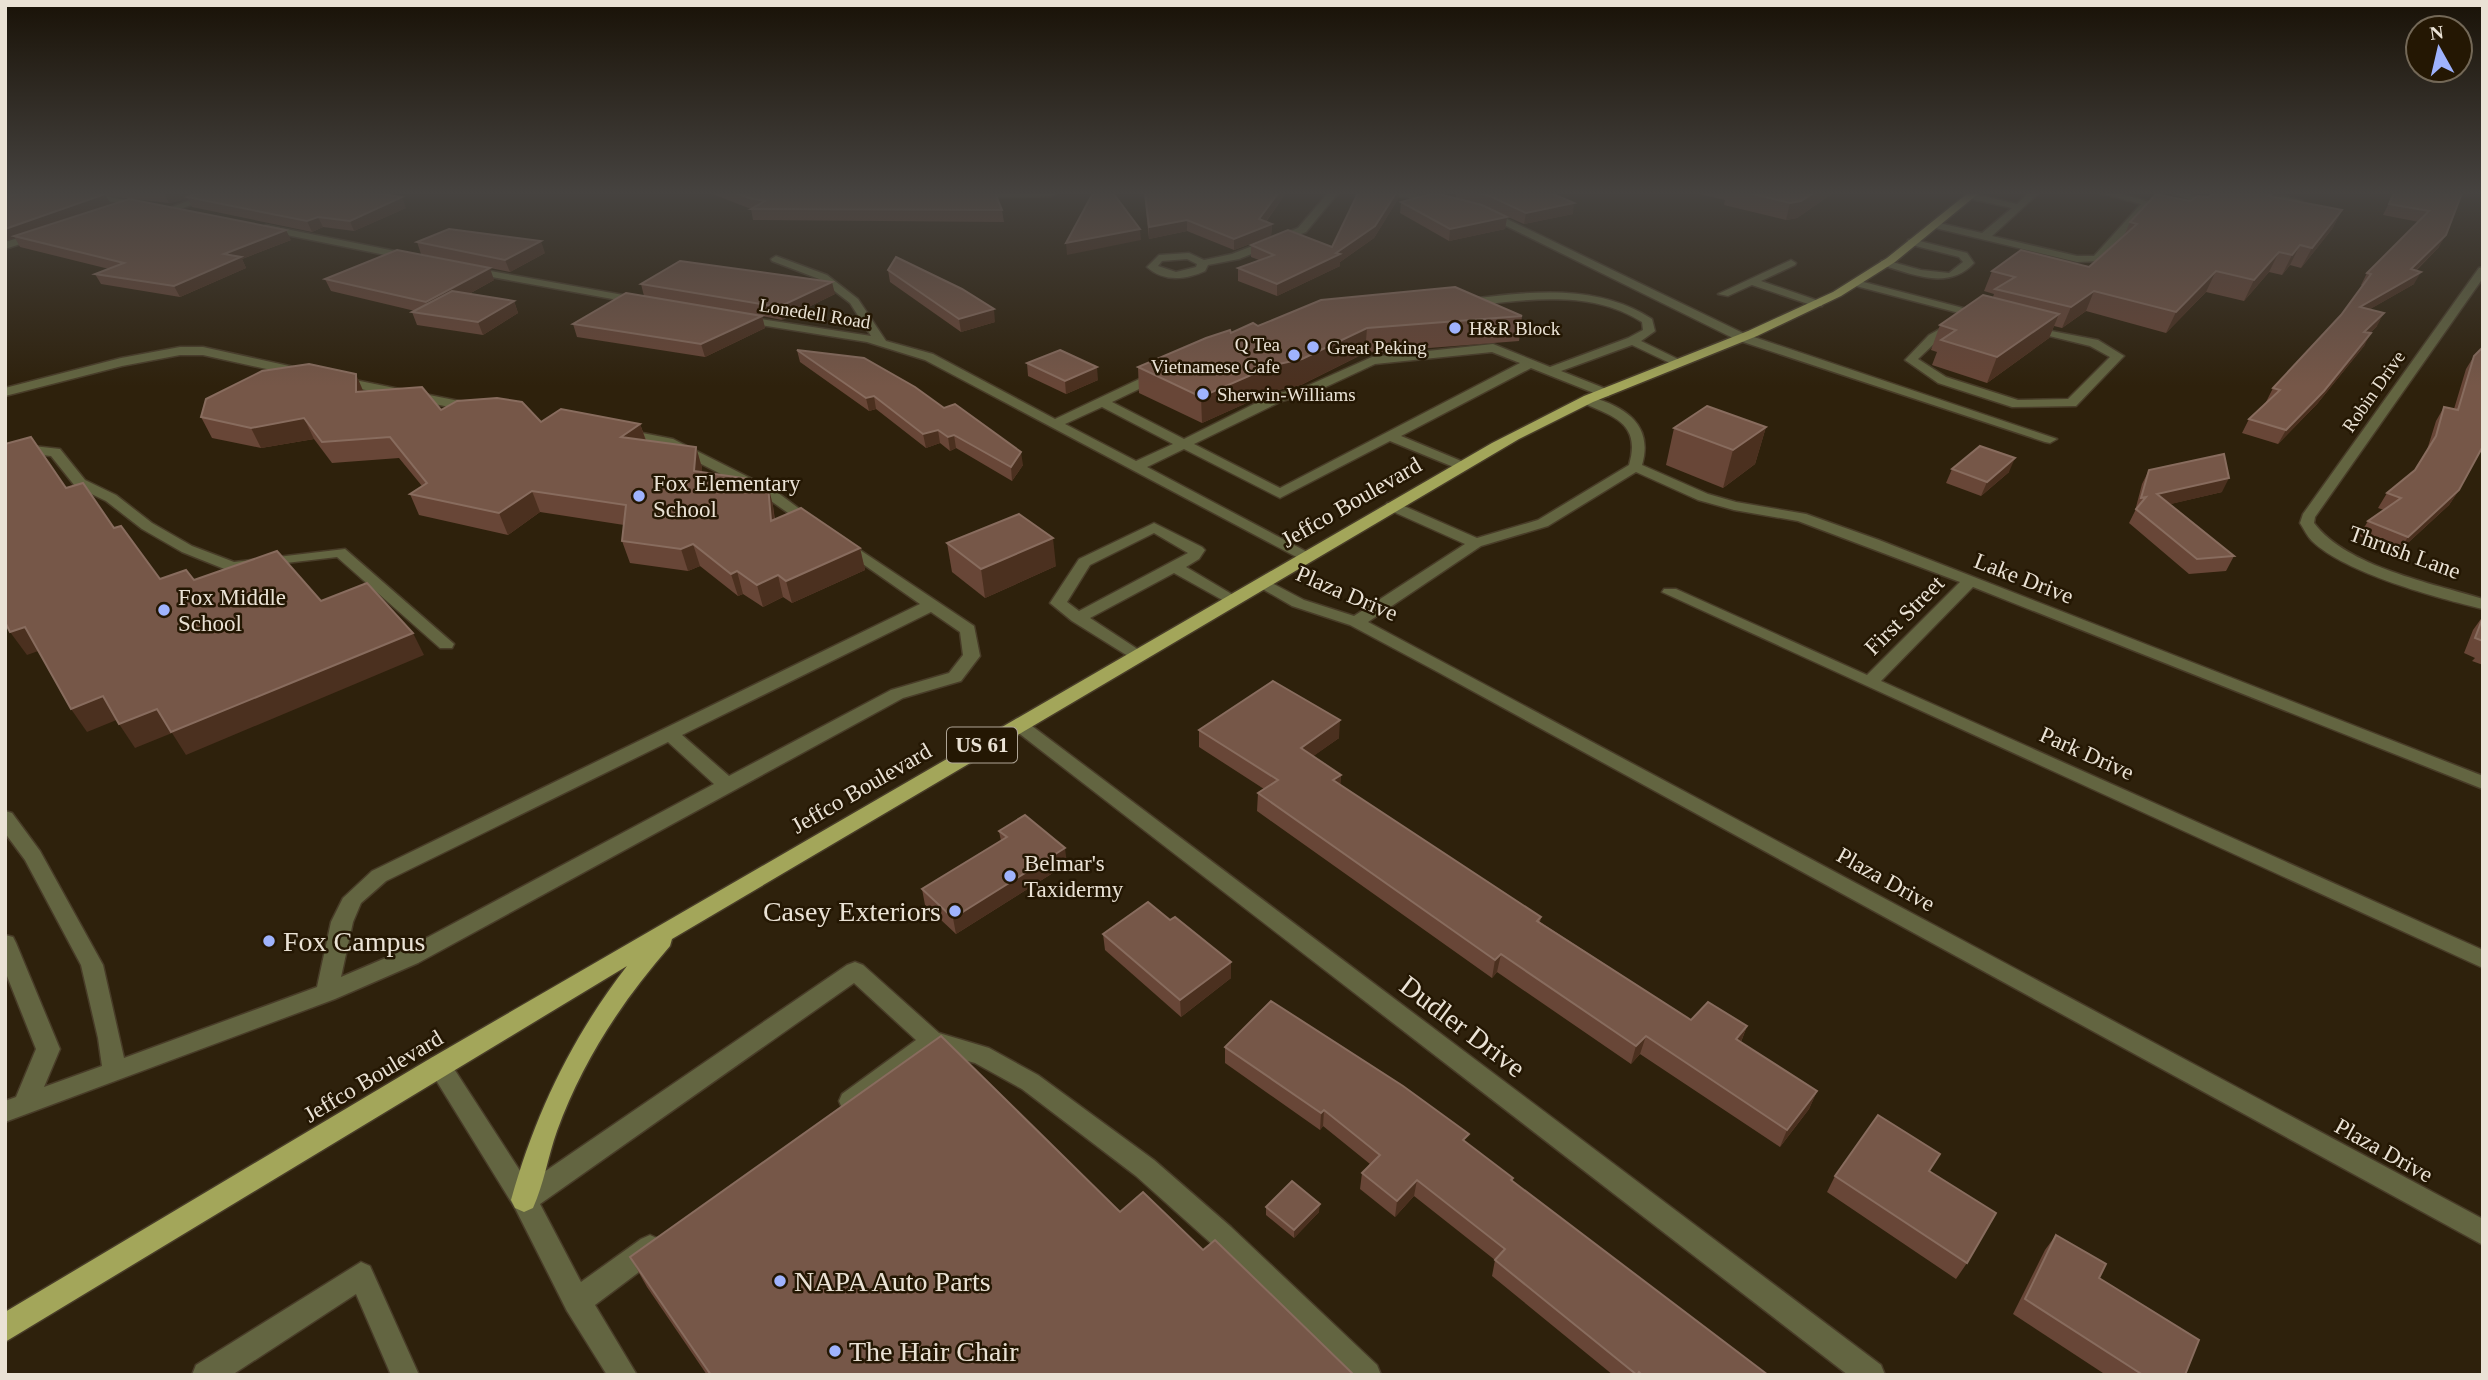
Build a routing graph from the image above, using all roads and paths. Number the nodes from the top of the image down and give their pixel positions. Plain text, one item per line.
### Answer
1 (411, 257) edge
2 (1233, 257) edge
3 (1575, 257) edge
4 (1892, 257) edge
5 (1965, 257) edge
6 (2070, 257) edge
7 (2098, 257) edge
8 (776, 259) dead end
9 (424, 260) edge
10 (1203, 263) dead end
11 (1791, 263) dead end
12 (1885, 263) junction
13 (459, 268) edge
14 (2483, 270) edge
15 (1751, 281) junction
16 (1857, 283) junction
17 (1724, 294) dead end
18 (651, 303) edge
19 (1453, 304) edge
20 (1818, 304) junction
21 (1970, 314) junction
22 (730, 317) edge
23 (1994, 320) edge
24 (2019, 326) edge
25 (1741, 337) junction
26 (1632, 341) junction
27 (881, 342) junction
28 (1678, 362) junction
29 (1530, 363) junction
30 (1550, 370) junction
31 (1169, 371) edge
32 (5, 392) edge
33 (1596, 396) junction
34 (1102, 402) junction
35 (490, 410) edge
36 (1057, 423) junction
37 (604, 430) edge
38 (1389, 436) junction
39 (2050, 439) dead end
40 (1184, 444) junction
41 (5, 453) edge
42 (1138, 466) junction
43 (1461, 466) junction
44 (1635, 467) junction
45 (1392, 506) junction
46 (2315, 536) joint
47 (1476, 543) junction
48 (1306, 557) junction
49 (1173, 566) junction
50 (1970, 582) junction
51 (1260, 583) junction
52 (1670, 592) dead end
53 (1232, 599) junction
54 (2483, 604) edge
55 (932, 605) junction
56 (1078, 618) junction
57 (1356, 622) junction
58 (446, 645) dead end
59 (1136, 656) junction
60 (1870, 681) junction
61 (1018, 724) junction
62 (669, 733) junction
63 (2483, 783) edge
64 (727, 785) junction
65 (5, 818) edge
66 (676, 926) junction
67 (5, 943) edge
68 (2483, 960) edge
69 (327, 993) junction
70 (932, 1041) junction
71 (439, 1065) junction
72 (114, 1070) junction
73 (15, 1108) edge
74 (832, 1114) edge
75 (524, 1200) junction
76 (2483, 1233) edge
77 (666, 1236) edge
78 (577, 1301) junction
79 (5, 1328) edge
80 (206, 1375) edge
81 (405, 1375) edge
82 (623, 1375) edge
83 (1367, 1375) edge
84 (1871, 1375) edge

1 - 9 street
2 - 10 street
3 - 25 street
4 - 12 main road, Jeffco Boulevard / US 61
5 - 12 street
6 - 7 street
8 - 27 street
11 - 15 street
12 - 16 main road, Jeffco Boulevard / US 61
13 - 18 street
14 - 46 street, Robin Drive
15 - 17 street
15 - 20 street
16 - 20 main road, Jeffco Boulevard / US 61
16 - 21 street
19 - 26 street
20 - 25 main road, Jeffco Boulevard / US 61
21 - 23 street
21 - 24 street
22 - 27 street, Lonedell Road
25 - 28 main road, Jeffco Boulevard / US 61
25 - 39 street
26 - 28 street
26 - 30 street
27 - 36 street, Lonedell Road
28 - 33 main road, Jeffco Boulevard / US 61
29 - 30 street
29 - 38 street
29 - 40 street
30 - 33 street
31 - 34 street
32 - 35 street
33 - 43 main road, Jeffco Boulevard / US 61
33 - 44 street
34 - 36 street
34 - 40 street
36 - 42 street, Lonedell Road
37 - 55 street
38 - 40 street
38 - 43 street
40 - 42 street
41 - 58 street
42 - 48 street, Lonedell Road
43 - 45 main road, Jeffco Boulevard / US 61
44 - 47 street
44 - 50 street, Lake Drive
45 - 47 street
45 - 48 main road, Jeffco Boulevard / US 61
46 - 54 street, Thrush Lane
47 - 57 street
48 - 51 main road, Jeffco Boulevard / US 61
49 - 53 street
49 - 56 street
49 - 56 street
50 - 60 street, First Street
50 - 63 street, Lake Drive
51 - 53 main road, Jeffco Boulevard / US 61
51 - 57 street, Plaza Drive
52 - 60 street, Park Drive
53 - 59 main road, Jeffco Boulevard / US 61
55 - 62 street
55 - 64 street
56 - 59 street
57 - 76 street, Plaza Drive
59 - 61 main road, Jeffco Boulevard / US 61
60 - 68 street, Park Drive
61 - 66 main road, Jeffco Boulevard / US 61
61 - 84 street, Dudler Drive
62 - 64 street
62 - 69 street
64 - 69 street
65 - 72 street
66 - 71 main road, Jeffco Boulevard / US 61
66 - 75 main road
67 - 73 street
69 - 72 street
70 - 74 street
70 - 75 street
70 - 83 street
71 - 75 street
71 - 79 main road, Jeffco Boulevard / US 61
72 - 73 street
75 - 78 street
77 - 78 street
78 - 82 street
80 - 81 street

